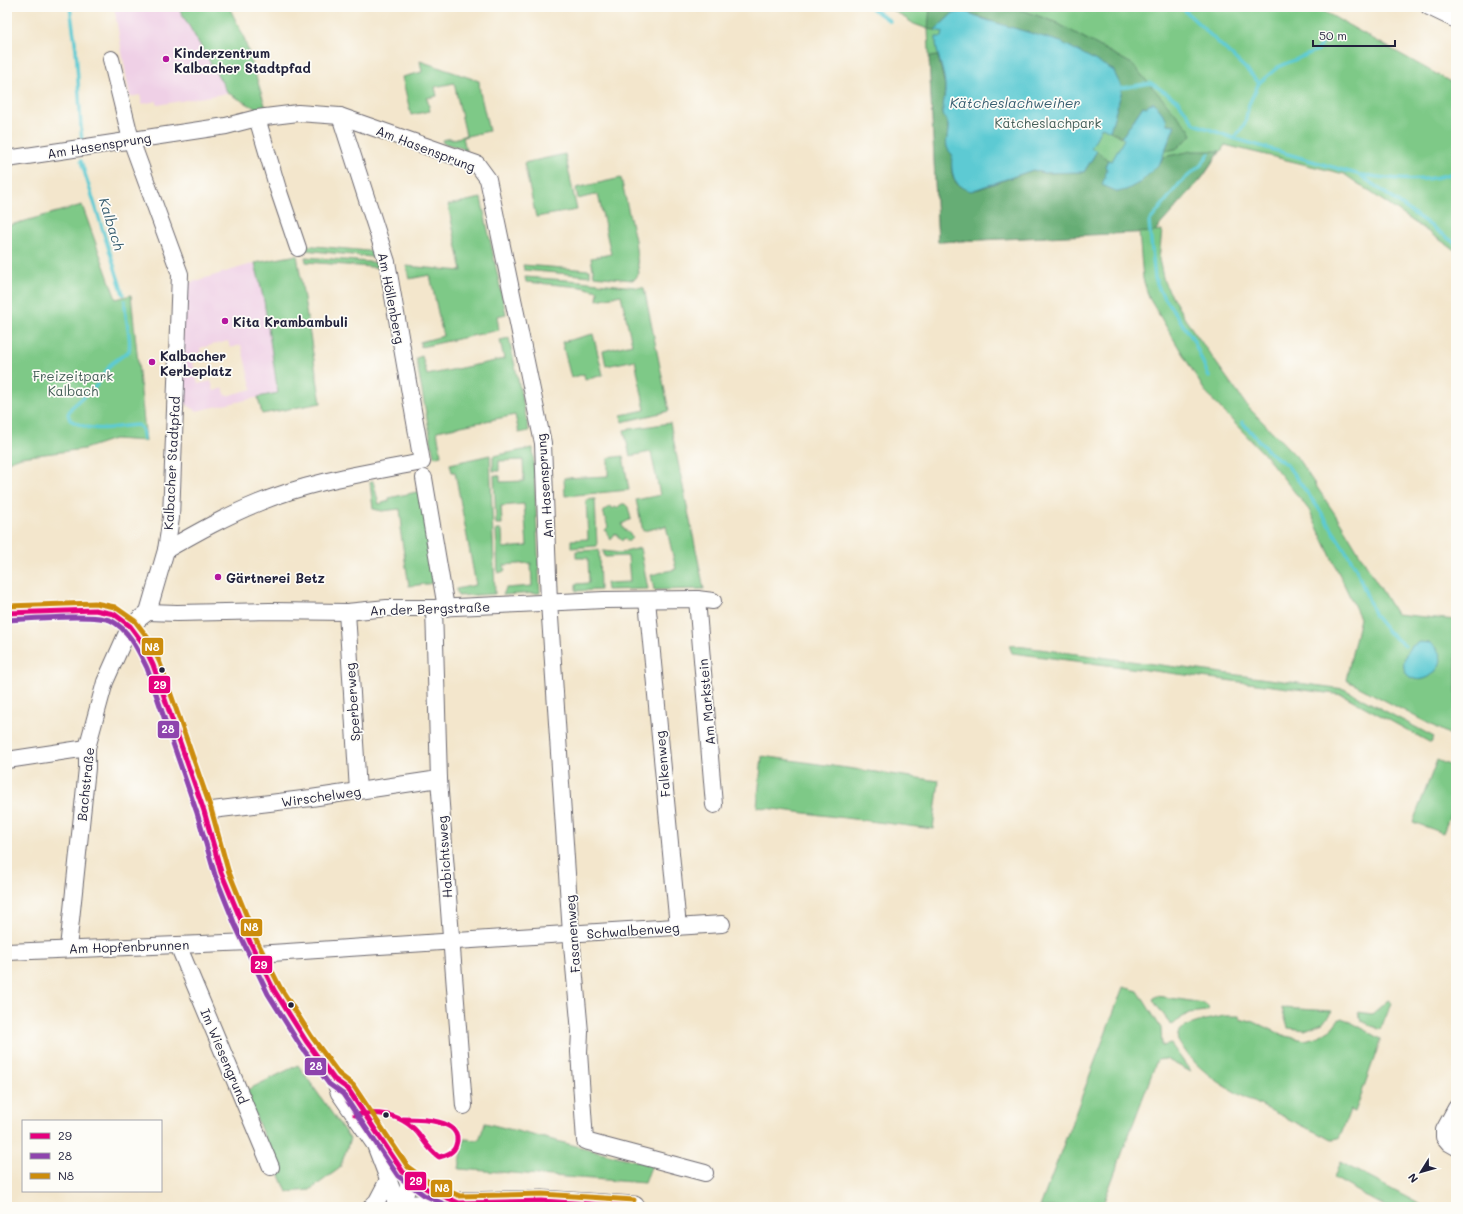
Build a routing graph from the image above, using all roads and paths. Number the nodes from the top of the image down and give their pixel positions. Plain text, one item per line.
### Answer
1 (1431, 8) edge
2 (1456, 20) edge
3 (112, 59) dead end
4 (340, 116) junction
5 (257, 118) junction
6 (131, 140) junction
7 (7, 159) edge
8 (298, 248) dead end
9 (424, 478) dead end
10 (166, 550) junction
11 (647, 600) junction
12 (705, 600) joint
13 (549, 602) junction
14 (440, 608) junction
15 (148, 612) junction
16 (347, 612) junction
17 (7, 614) edge
18 (130, 626) junction
19 (87, 748) junction
20 (7, 760) edge
21 (439, 779) junction
22 (358, 791) junction
23 (714, 805) dead end
24 (204, 811) junction
25 (722, 924) dead end
26 (678, 927) junction
27 (571, 934) junction
28 (451, 942) junction
29 (178, 945) junction
30 (68, 948) junction
31 (253, 948) junction
32 (7, 952) edge
33 (334, 1078) junction
34 (464, 1106) dead end
35 (1456, 1108) edge
36 (1456, 1147) edge
37 (271, 1167) dead end
38 (403, 1172) junction
39 (705, 1173) dead end
40 (388, 1180) junction
41 (459, 1203) junction
42 (371, 1207) edge
43 (397, 1207) edge
44 (402, 1207) edge
45 (634, 1207) edge

1 - 2 street
3 - 6 street, Kalbacher Stadtpfad
4 - 5 street, Am Hasensprung
4 - 10 street, Am Höllenberg
4 - 13 street, Am Hasensprung
5 - 6 street, Am Hasensprung
5 - 8 street
6 - 7 street, Am Hasensprung
6 - 10 street, Kalbacher Stadtpfad
9 - 14 street
10 - 15 street, Kalbacher Stadtpfad
11 - 12 street, An der Bergstraße
11 - 13 street, An der Bergstraße
11 - 26 street, Falkenweg
12 - 23 street, Am Markstein
13 - 14 street, An der Bergstraße
13 - 27 street, Fasanenweg
14 - 16 street, An der Bergstraße
14 - 21 street, Habichtsweg
15 - 16 street, An der Bergstraße
15 - 18 street
16 - 22 street, Sperberweg
17 - 18 street
18 - 19 street, Bachstraße
18 - 24 street
19 - 20 street
19 - 30 street, Bachstraße
21 - 22 street, Wirschelweg
21 - 28 street, Habichtsweg
22 - 24 street, Wirschelweg
24 - 31 street
25 - 26 street, Schwalbenweg
26 - 27 street, Schwalbenweg
27 - 28 street, Schwalbenweg
27 - 39 street, Fasanenweg
28 - 31 street, Schwalbenweg
28 - 34 street, Habichtsweg
29 - 30 street, Am Hopfenbrunnen
29 - 31 street, Am Hopfenbrunnen
29 - 37 street, Im Wiesengrund
30 - 32 street, Am Hopfenbrunnen
31 - 33 street
33 - 38 street
33 - 40 street
35 - 36 street
38 - 41 street
38 - 43 street
40 - 42 street
40 - 43 street
41 - 44 main road
41 - 45 main road

